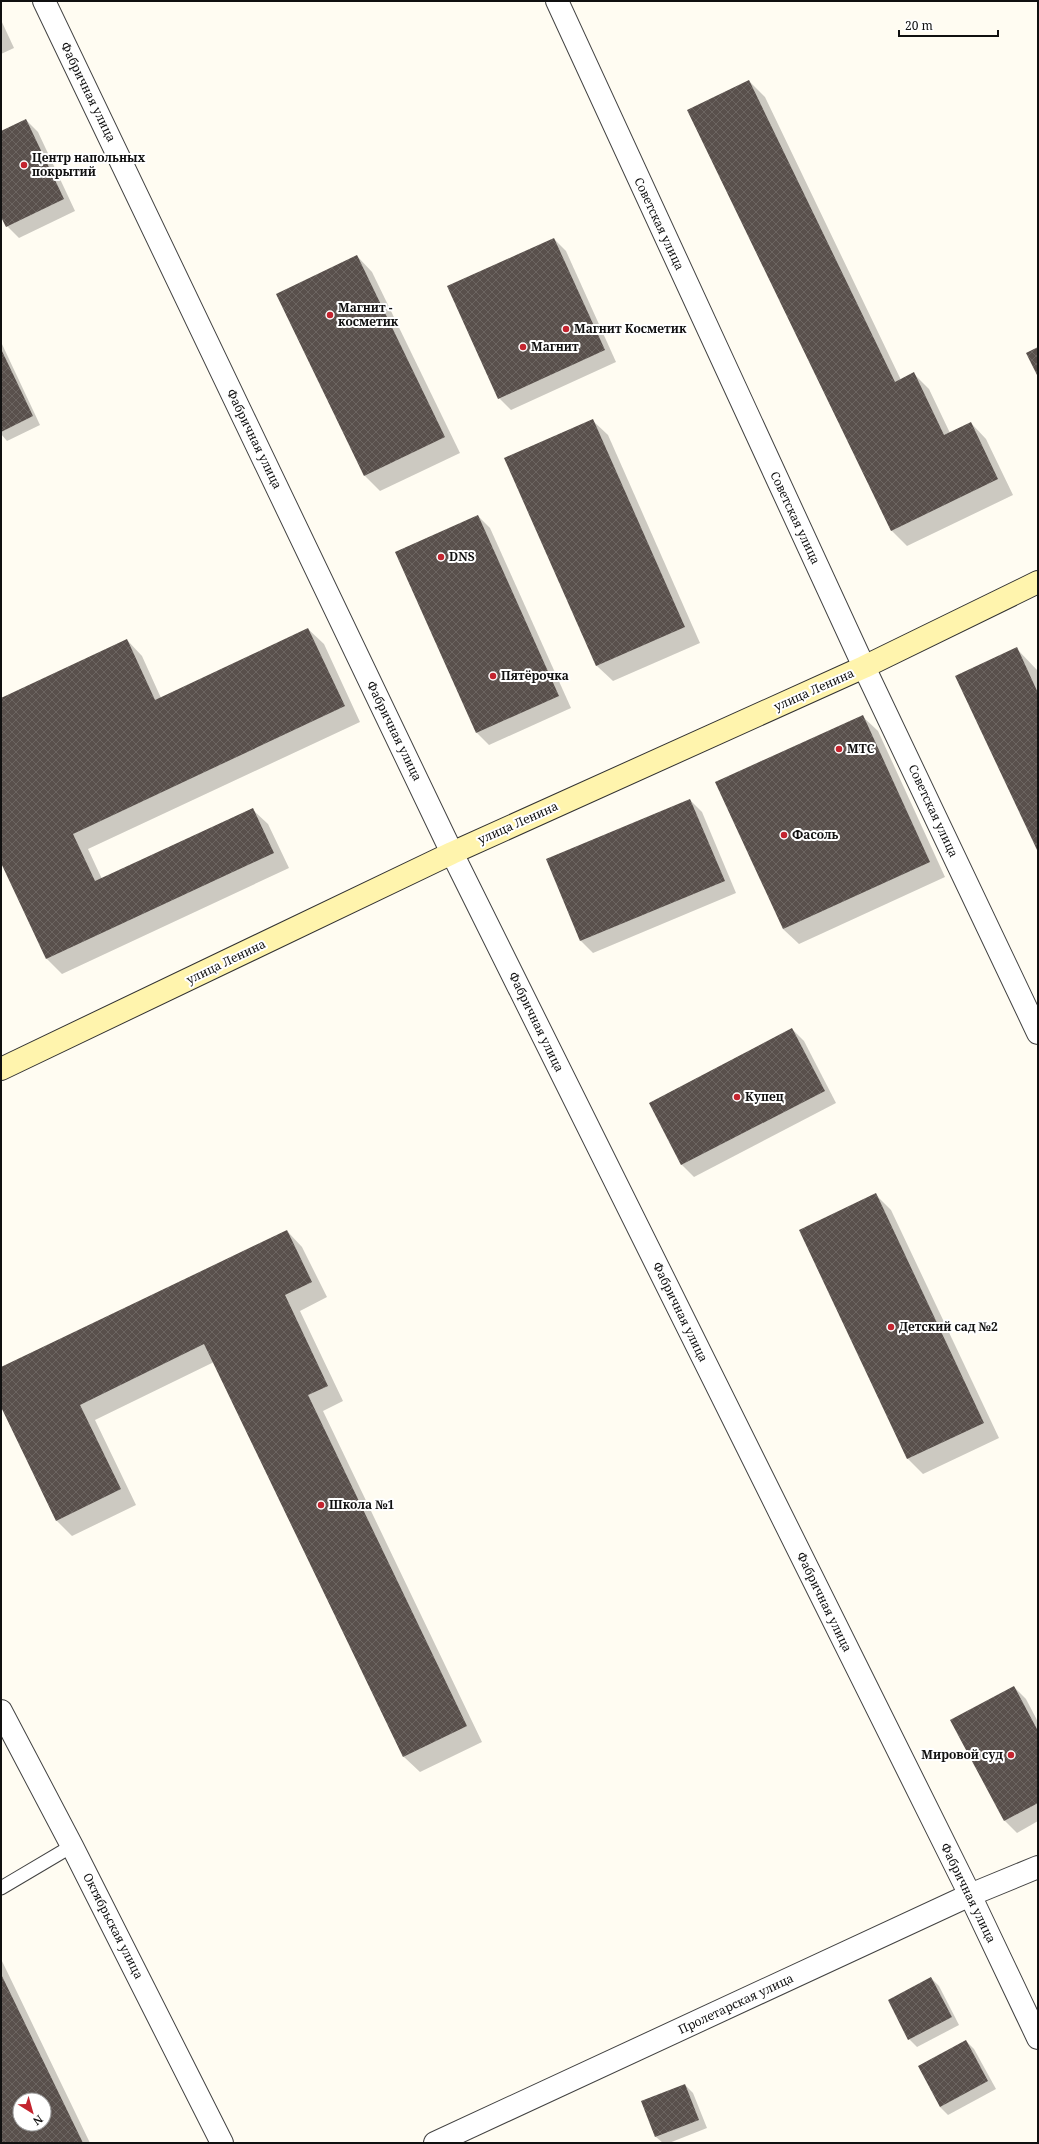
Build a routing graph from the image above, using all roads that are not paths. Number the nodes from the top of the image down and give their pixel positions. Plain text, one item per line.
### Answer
1 (44, 1) edge
2 (557, 1) edge
3 (1038, 582) edge
4 (864, 667) junction
5 (452, 853) junction
6 (1038, 1033) edge
7 (1, 1069) edge
8 (1, 1711) edge
9 (72, 1846) junction
10 (1038, 1867) edge
11 (1, 1888) edge
12 (970, 1896) junction
13 (1038, 2038) edge
14 (222, 2143) edge
15 (434, 2143) edge

1 - 5 street, Фабричная улица
2 - 4 street, Советская улица
3 - 4 street, улица Ленина
4 - 5 street, улица Ленина
4 - 6 street, Советская улица
5 - 7 street, улица Ленина
5 - 12 street, Фабричная улица
8 - 9 street, Октябрьская улица
9 - 11 lane
9 - 14 street, Октябрьская улица
10 - 12 street, Пролетарская улица
12 - 13 street, Фабричная улица
12 - 15 street, Пролетарская улица

